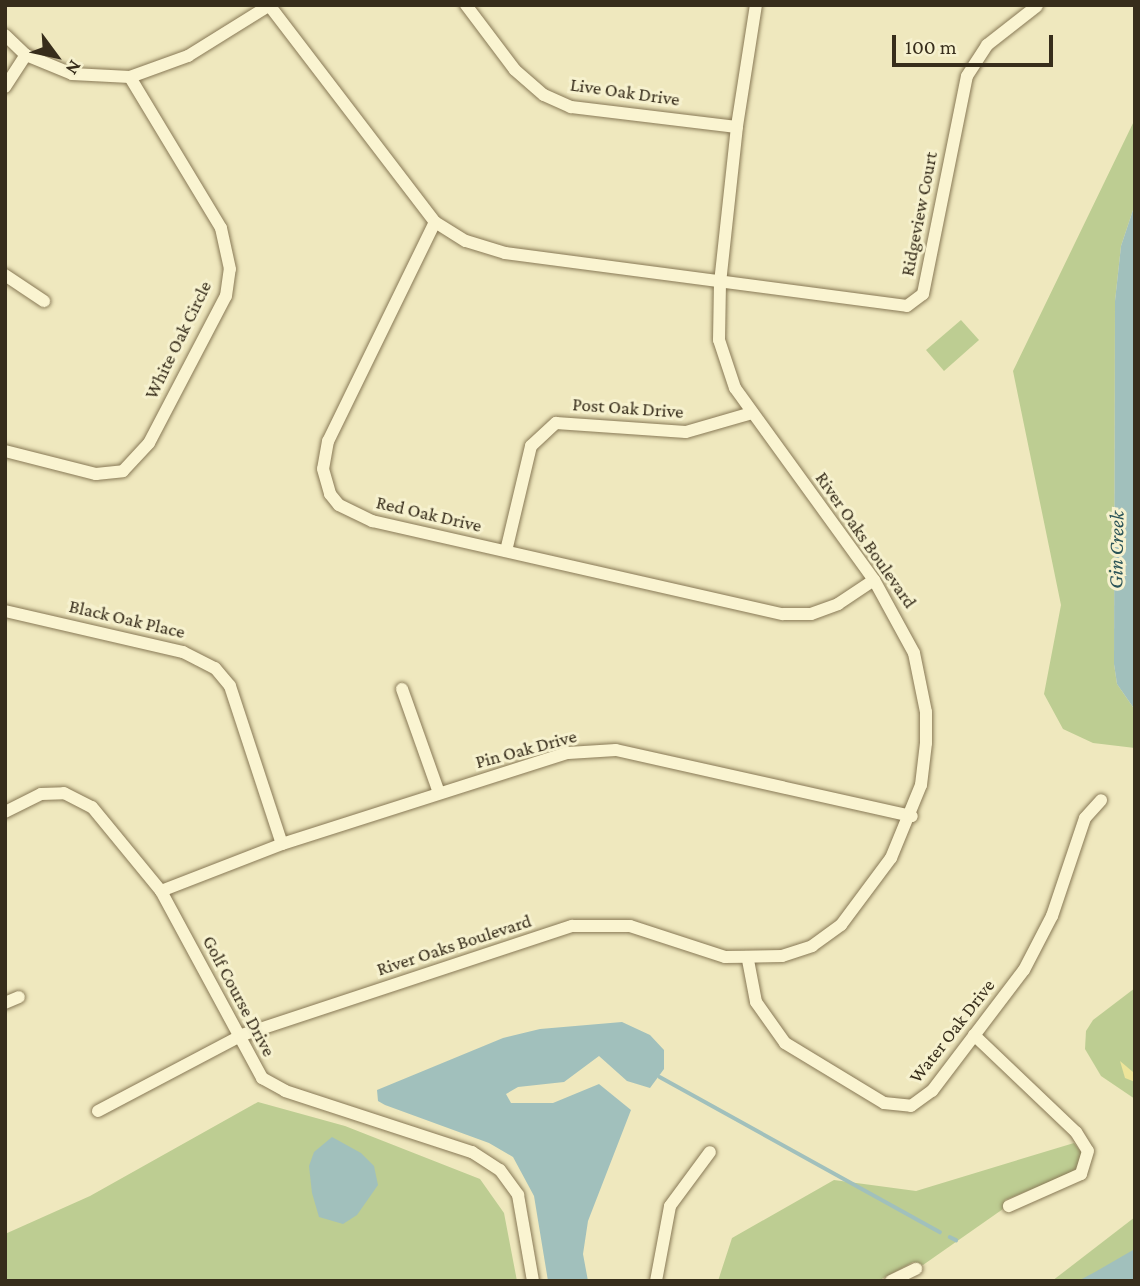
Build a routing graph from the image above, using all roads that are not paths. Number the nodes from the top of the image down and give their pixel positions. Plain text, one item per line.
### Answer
1 (270, 5) edge
2 (466, 5) edge
3 (757, 5) edge
4 (1037, 6) edge
5 (5, 35) edge
6 (26, 55) junction
7 (130, 77) junction
8 (5, 87) edge
9 (737, 127) junction
10 (435, 222) junction
11 (5, 275) edge
12 (720, 283) junction
13 (44, 301) dead end
14 (752, 413) junction
15 (5, 451) edge
16 (506, 551) junction
17 (874, 580) junction
18 (5, 611) edge
19 (402, 689) dead end
20 (439, 793) junction
21 (1101, 800) dead end
22 (5, 812) edge
23 (912, 816) junction
24 (282, 844) junction
25 (161, 891) junction
26 (748, 960) junction
27 (19, 997) dead end
28 (5, 1003) edge
29 (242, 1035) junction
30 (974, 1035) junction
31 (98, 1111) dead end
32 (710, 1152) dead end
33 (1009, 1206) dead end
34 (916, 1269) dead end
35 (533, 1281) edge
36 (656, 1281) edge
37 (891, 1281) edge

1 - 7 street
1 - 10 street
2 - 9 street, Live Oak Drive
3 - 9 street, River Oaks Boulevard
4 - 12 street, Ridgeview Court
5 - 6 street
6 - 7 street
6 - 8 street
7 - 15 street, White Oak Circle
9 - 12 street, River Oaks Boulevard
10 - 12 street
10 - 16 street, Red Oak Drive
11 - 13 street
12 - 14 street, River Oaks Boulevard
14 - 16 street, Post Oak Drive
14 - 17 street, River Oaks Boulevard
16 - 17 street, Red Oak Drive
17 - 23 street, River Oaks Boulevard
18 - 24 street, Black Oak Place
19 - 20 street
20 - 23 street, Pin Oak Drive
20 - 24 street, Pin Oak Drive
21 - 30 street, Water Oak Drive
22 - 25 street, Golf Course Drive
23 - 26 street, River Oaks Boulevard
24 - 25 street, Pin Oak Drive
25 - 29 street, Golf Course Drive
26 - 29 street, River Oaks Boulevard
26 - 30 street, Water Oak Drive
27 - 28 street
29 - 31 street, River Oaks Boulevard
29 - 35 street, Golf Course Drive
30 - 33 street
32 - 36 street
34 - 37 street

